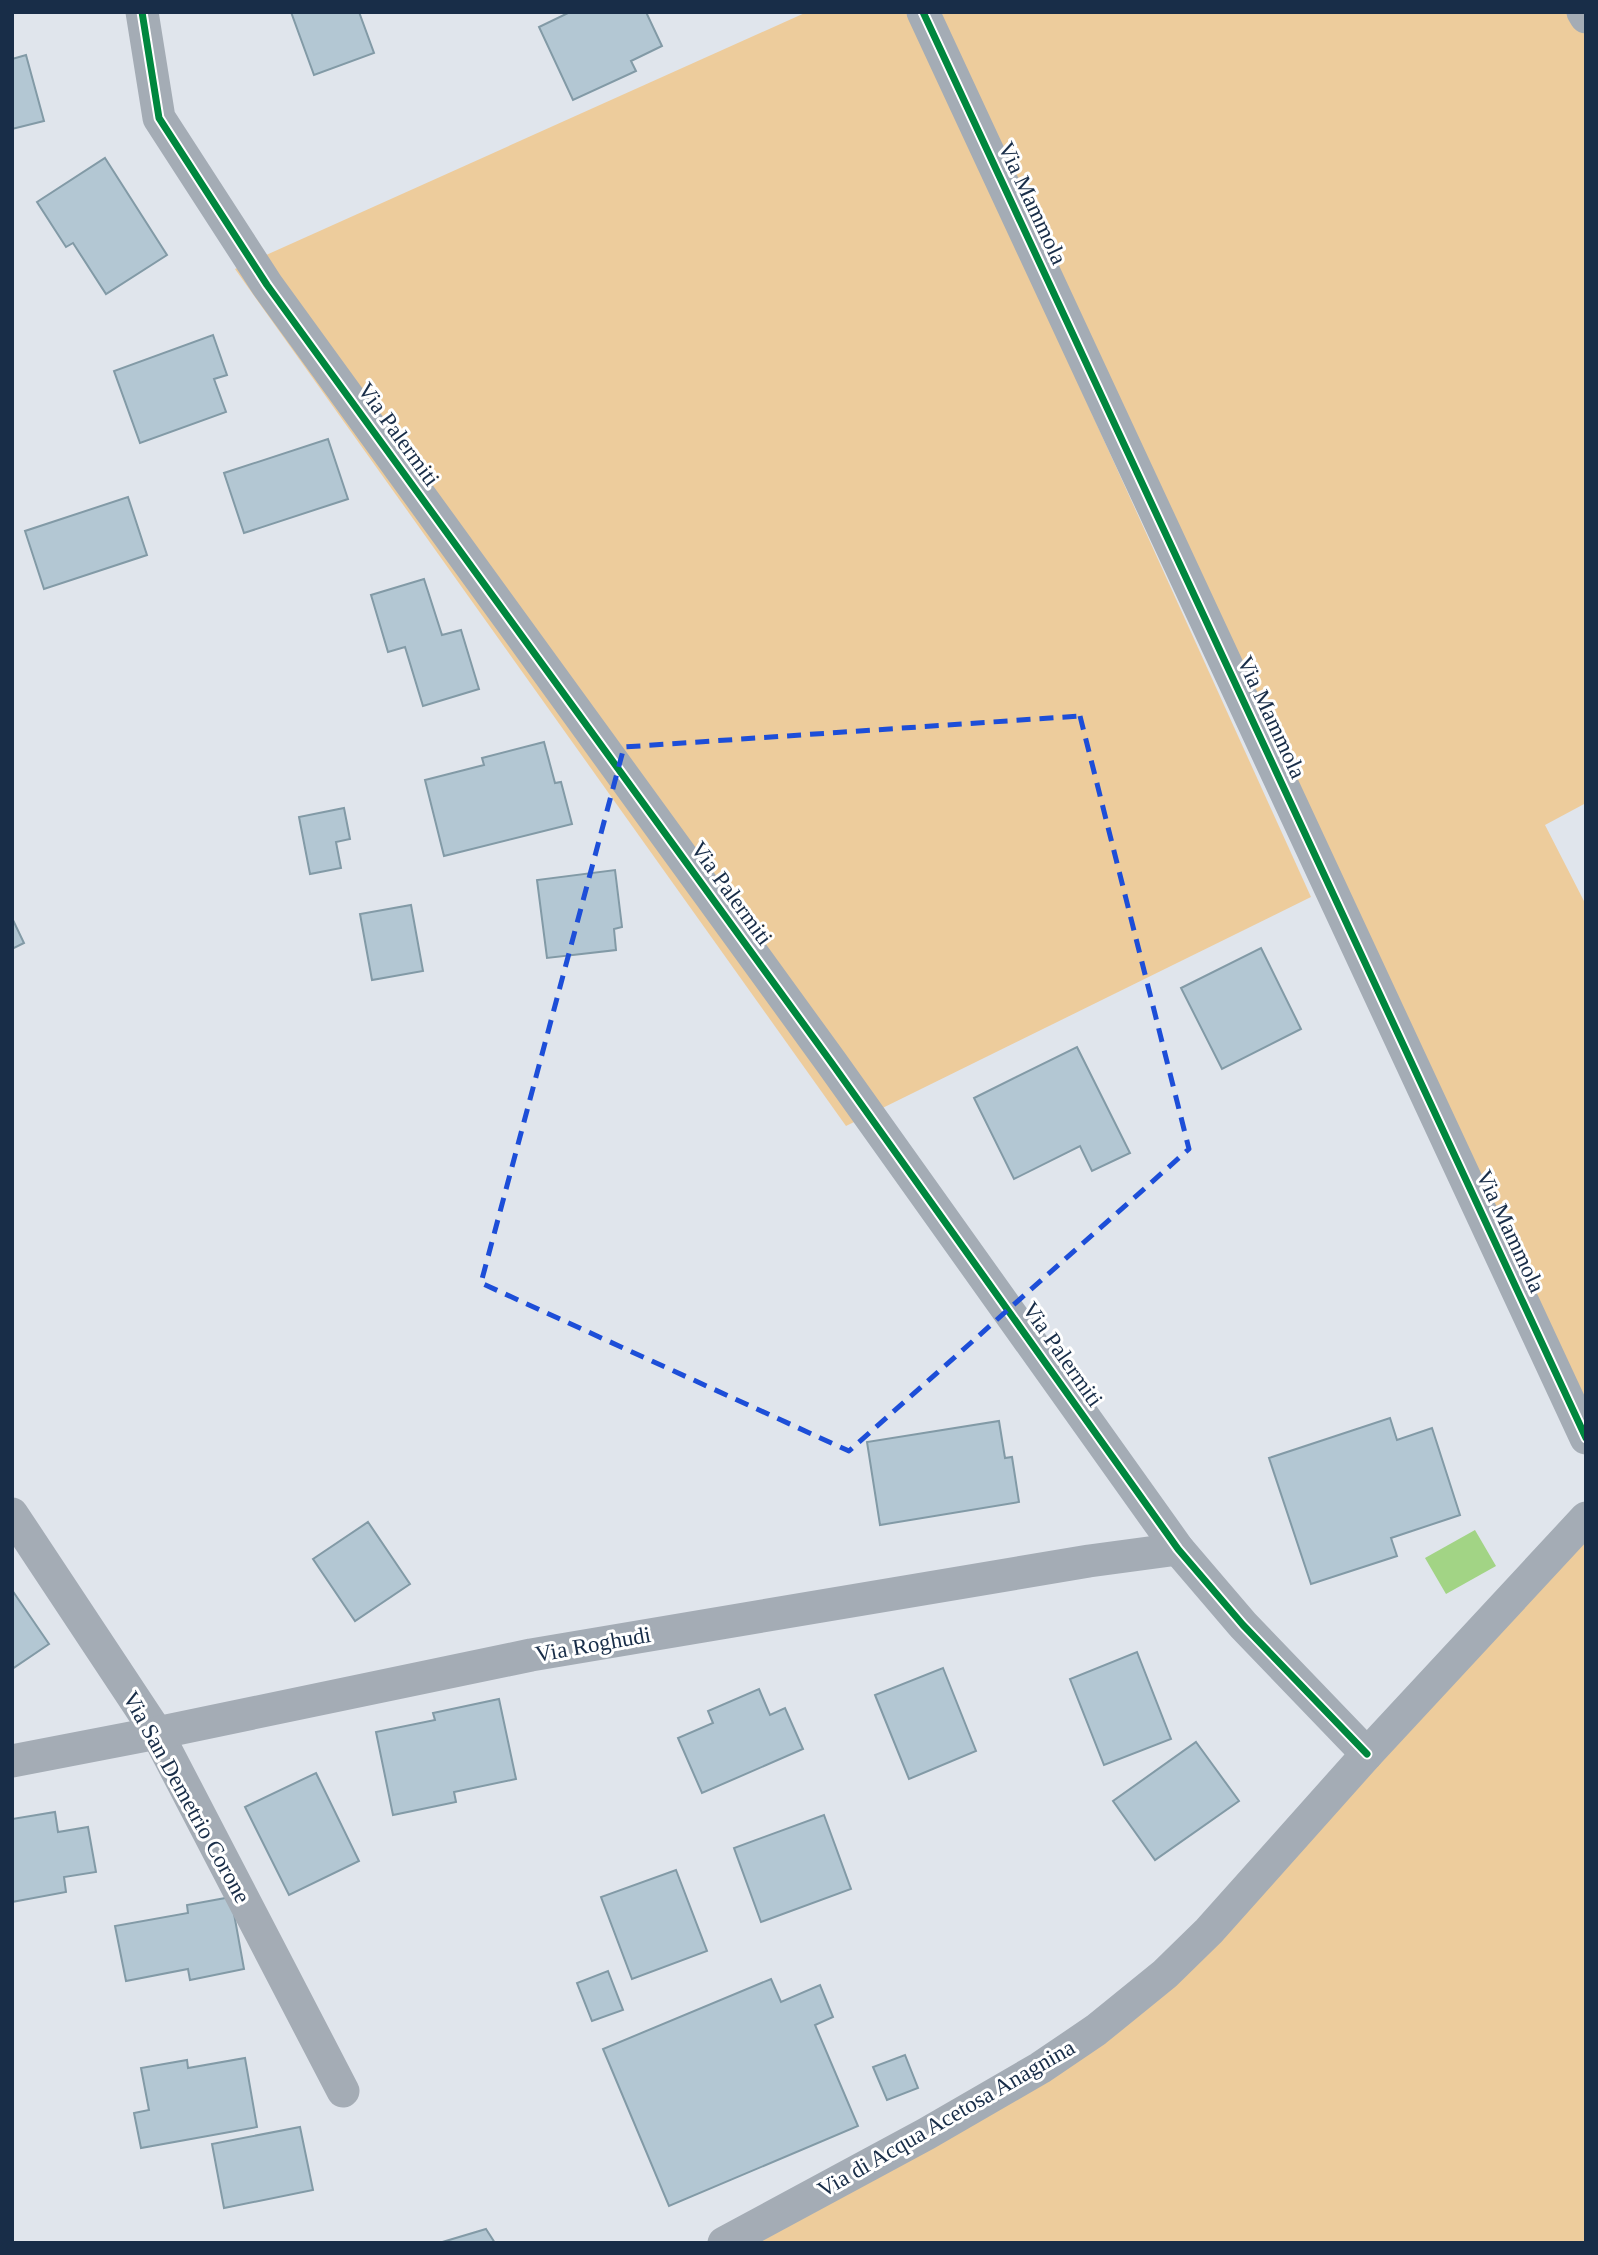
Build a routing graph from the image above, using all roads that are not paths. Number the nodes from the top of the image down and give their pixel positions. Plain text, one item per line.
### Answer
1 (142, 12) edge
2 (923, 12) edge
3 (1583, 12) edge
4 (1586, 18) edge
5 (1586, 1438) edge
6 (12, 1514) edge
7 (1586, 1518) edge
8 (1178, 1549) junction
9 (157, 1733) junction
10 (1367, 1754) junction
11 (12, 1761) edge
12 (343, 2091) dead end
13 (724, 2243) edge

1 - 8 street, Via Palermiti
2 - 5 street, Via Mammola
3 - 4 street
6 - 9 street, Via San Demetrio Corone
7 - 10 street, Via di Acqua Acetosa Anagnina
8 - 9 street, Via Roghudi
8 - 10 street, Via Palermiti
9 - 11 street, Via Roghudi
9 - 12 street, Via San Demetrio Corone
10 - 13 street, Via di Acqua Acetosa Anagnina

